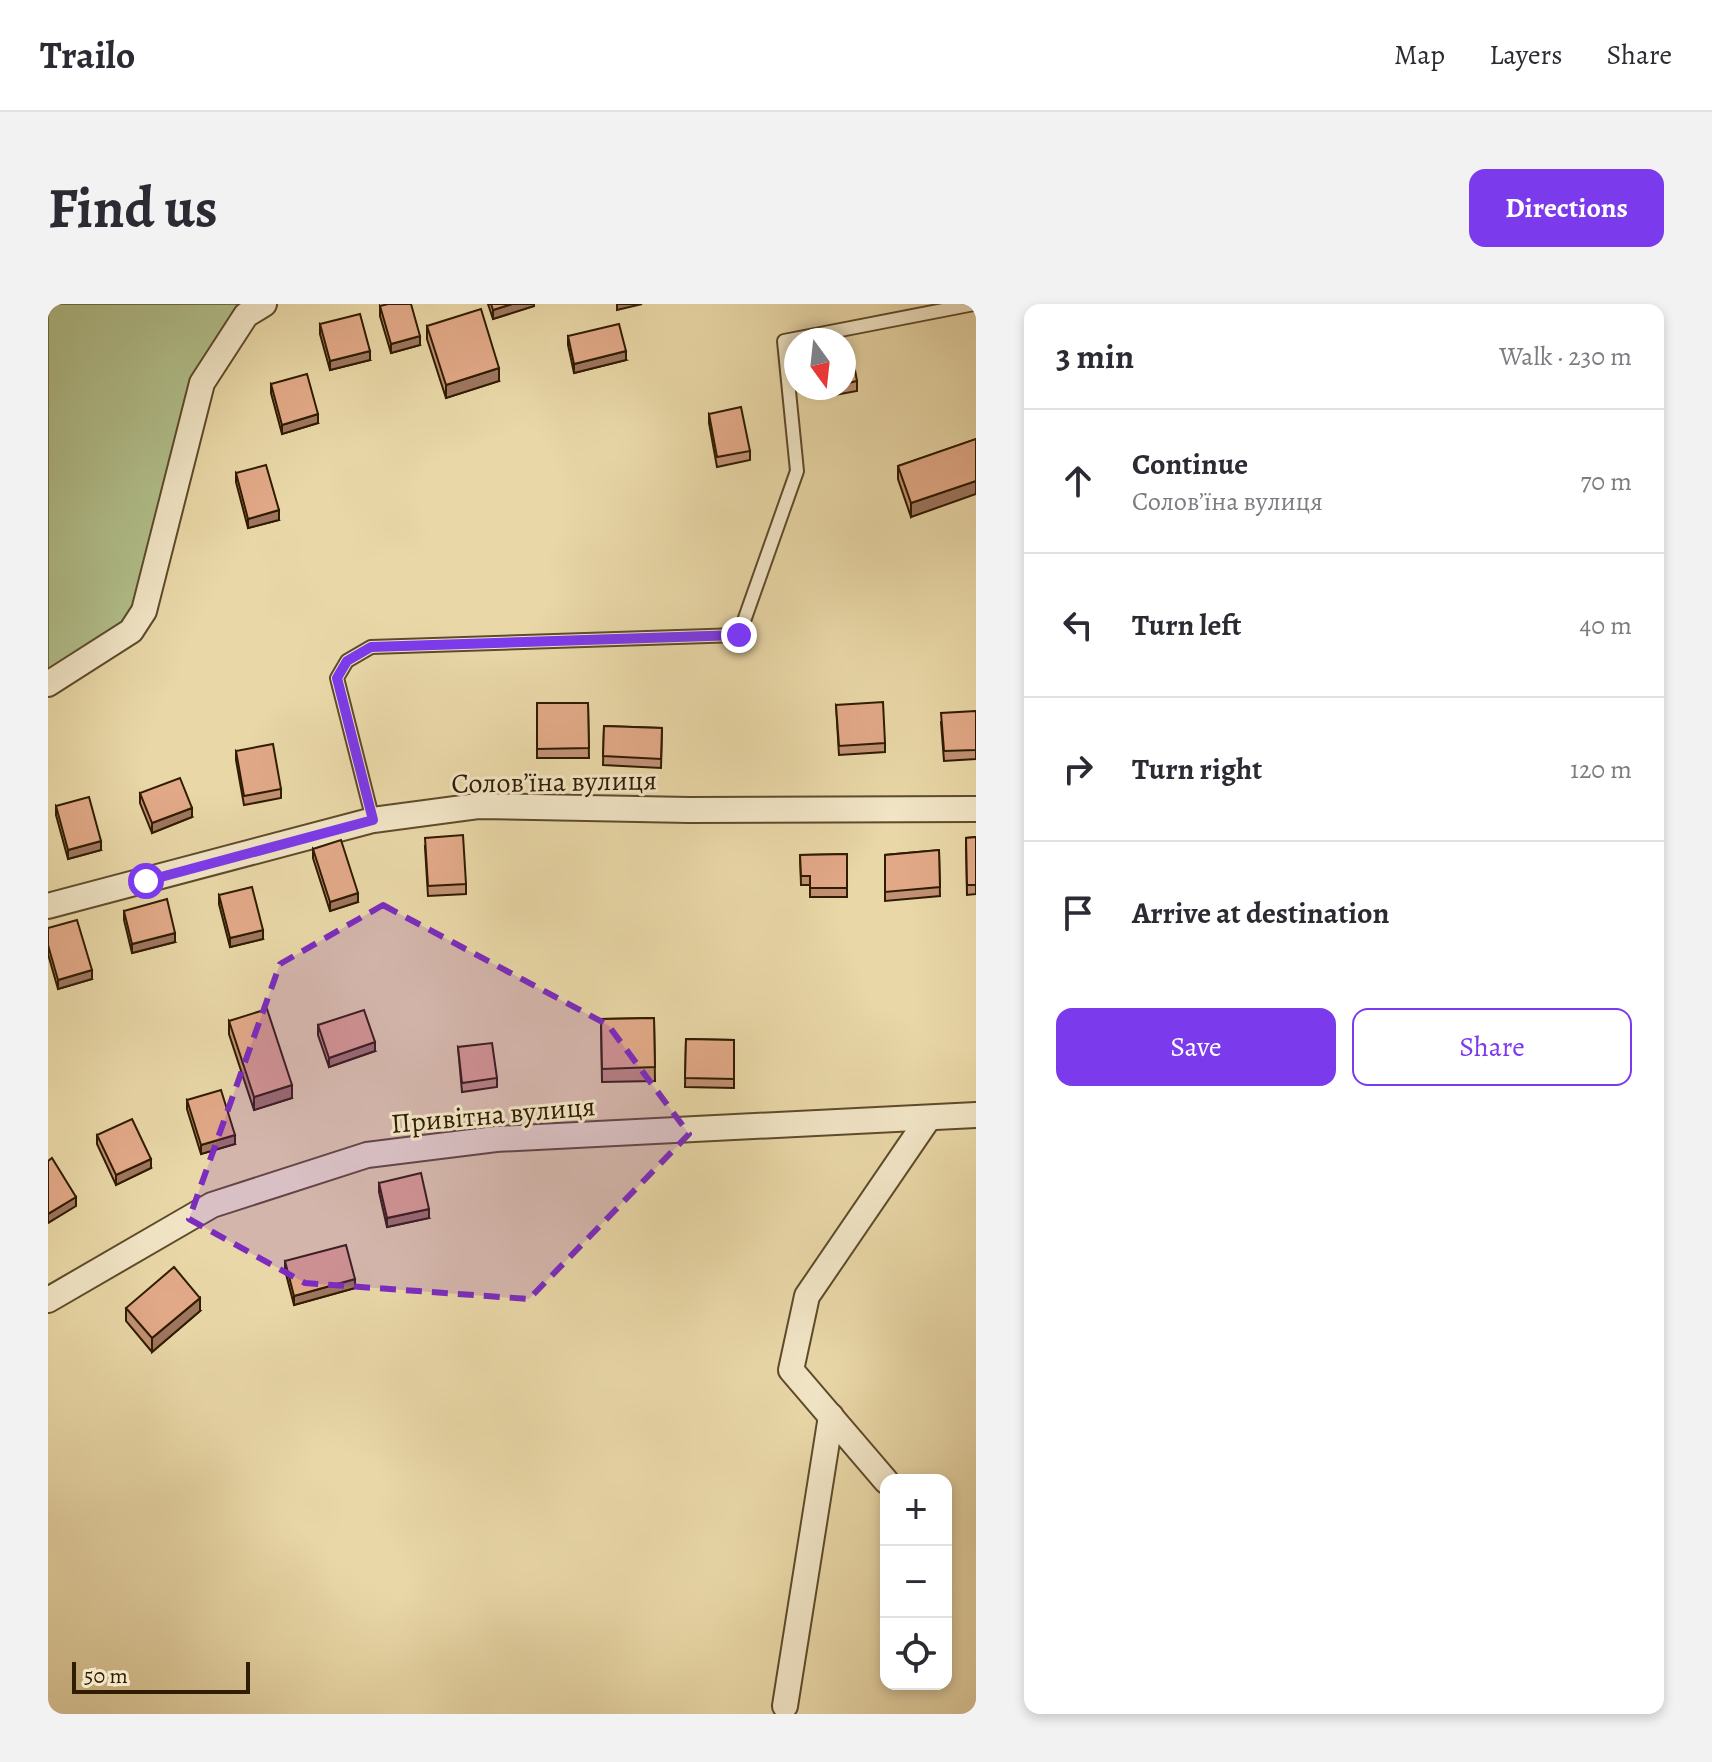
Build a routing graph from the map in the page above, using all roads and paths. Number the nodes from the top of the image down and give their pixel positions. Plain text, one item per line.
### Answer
1 (264, 304) edge
2 (974, 304) edge
3 (48, 684) edge
4 (976, 809) edge
5 (373, 820) junction
6 (48, 906) edge
7 (976, 1115) edge
8 (928, 1119) junction
9 (48, 1300) edge
10 (831, 1416) junction
11 (880, 1474) edge
12 (785, 1706) dead end

1 - 3 street
2 - 5 lane
4 - 5 street, Соловʼїна вулиця
5 - 6 street, Соловʼїна вулиця
7 - 8 street, Привітна вулиця
8 - 9 street, Привітна вулиця
8 - 10 street
10 - 11 street
10 - 12 street

